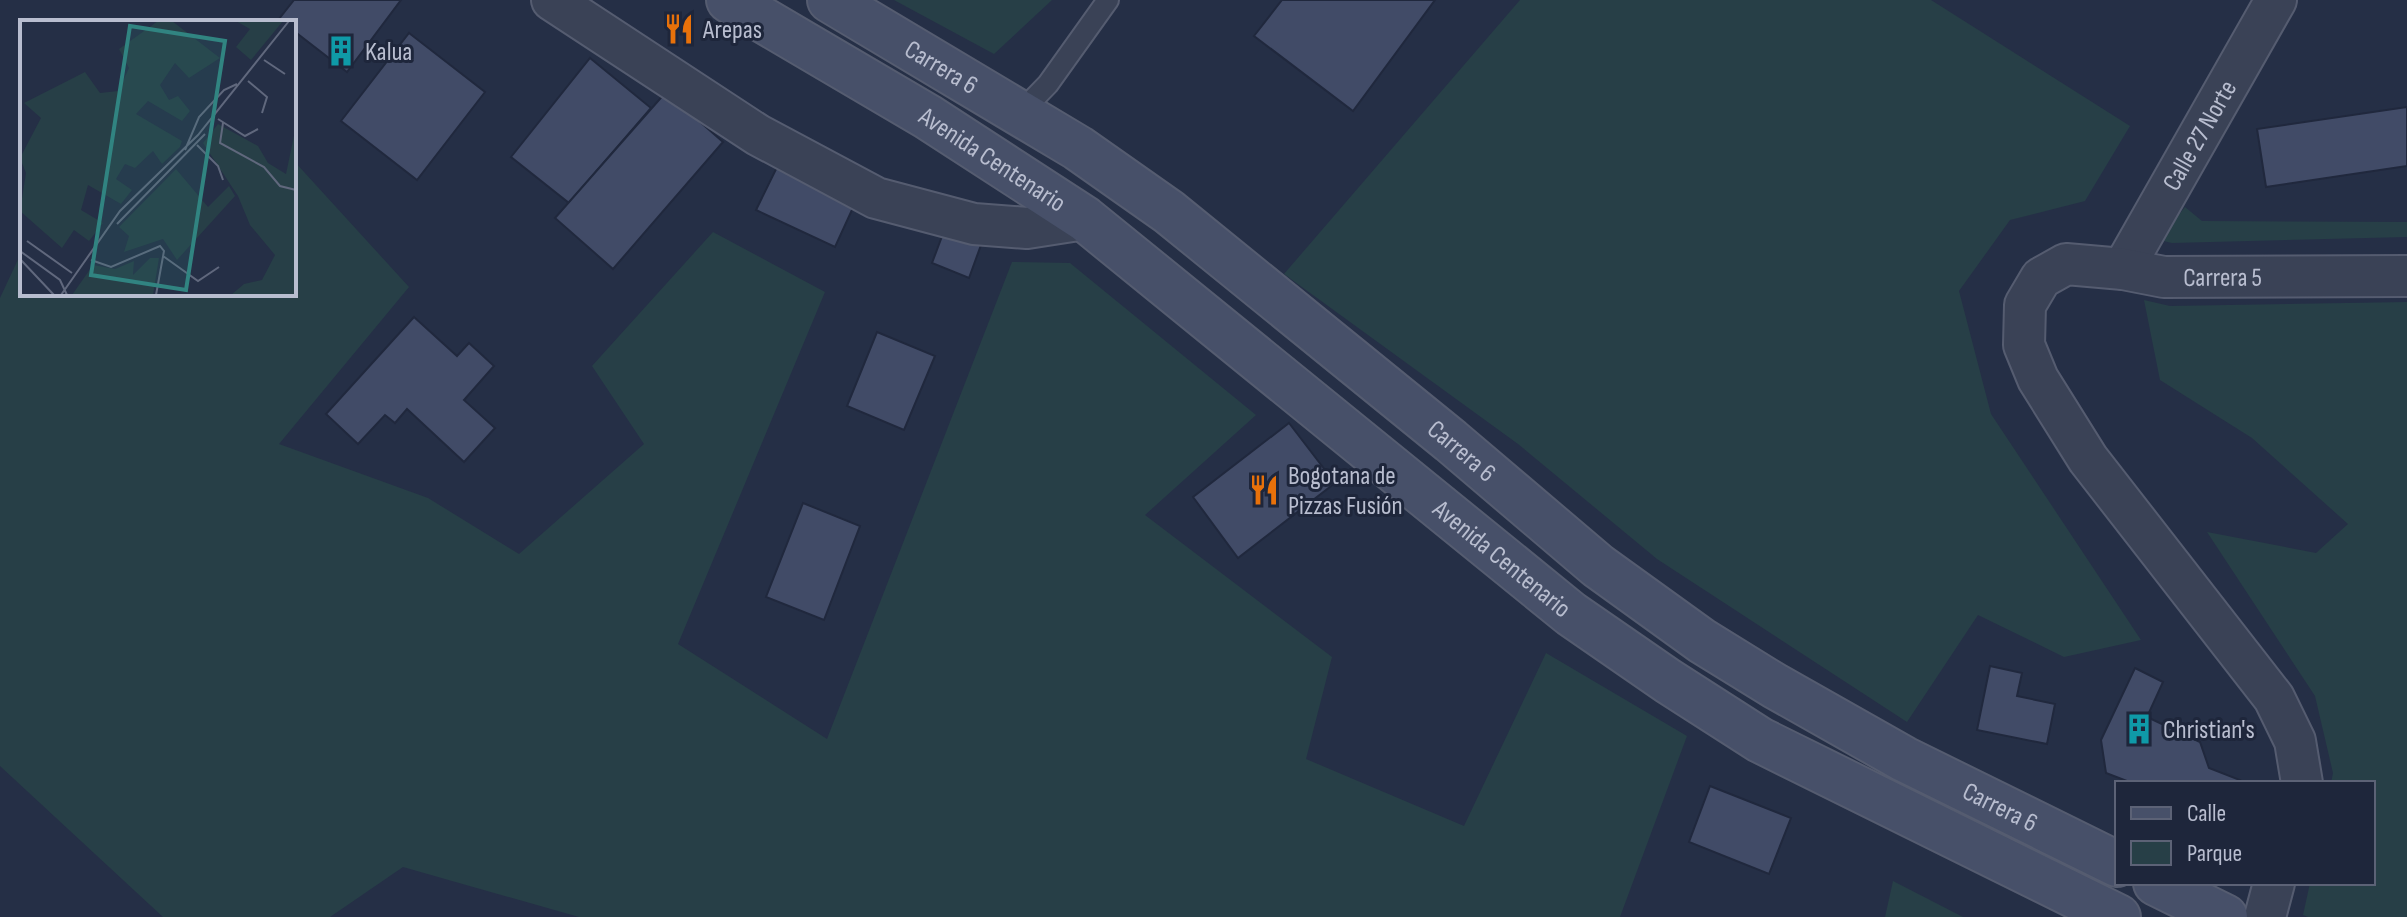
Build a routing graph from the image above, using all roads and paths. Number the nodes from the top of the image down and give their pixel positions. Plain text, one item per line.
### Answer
1 (552, 0) edge
2 (729, 0) edge
3 (830, 0) edge
4 (1108, 0) edge
5 (2276, 0) edge
6 (1020, 113) junction
7 (1085, 219) junction
8 (2123, 269) junction
9 (2407, 276) edge
10 (2302, 781) edge
11 (2115, 863) edge
12 (2160, 885) edge
13 (2118, 917) edge
14 (2225, 917) edge

1 - 7 street
2 - 7 main road, Avenida Centenario
3 - 6 main road, Carrera 6
4 - 6 lane
5 - 8 street, Calle 27 Norte
6 - 11 main road, Carrera 6
7 - 13 main road, Avenida Centenario
8 - 9 street, Carrera 5
8 - 10 street, Carrera 5
12 - 14 main road

